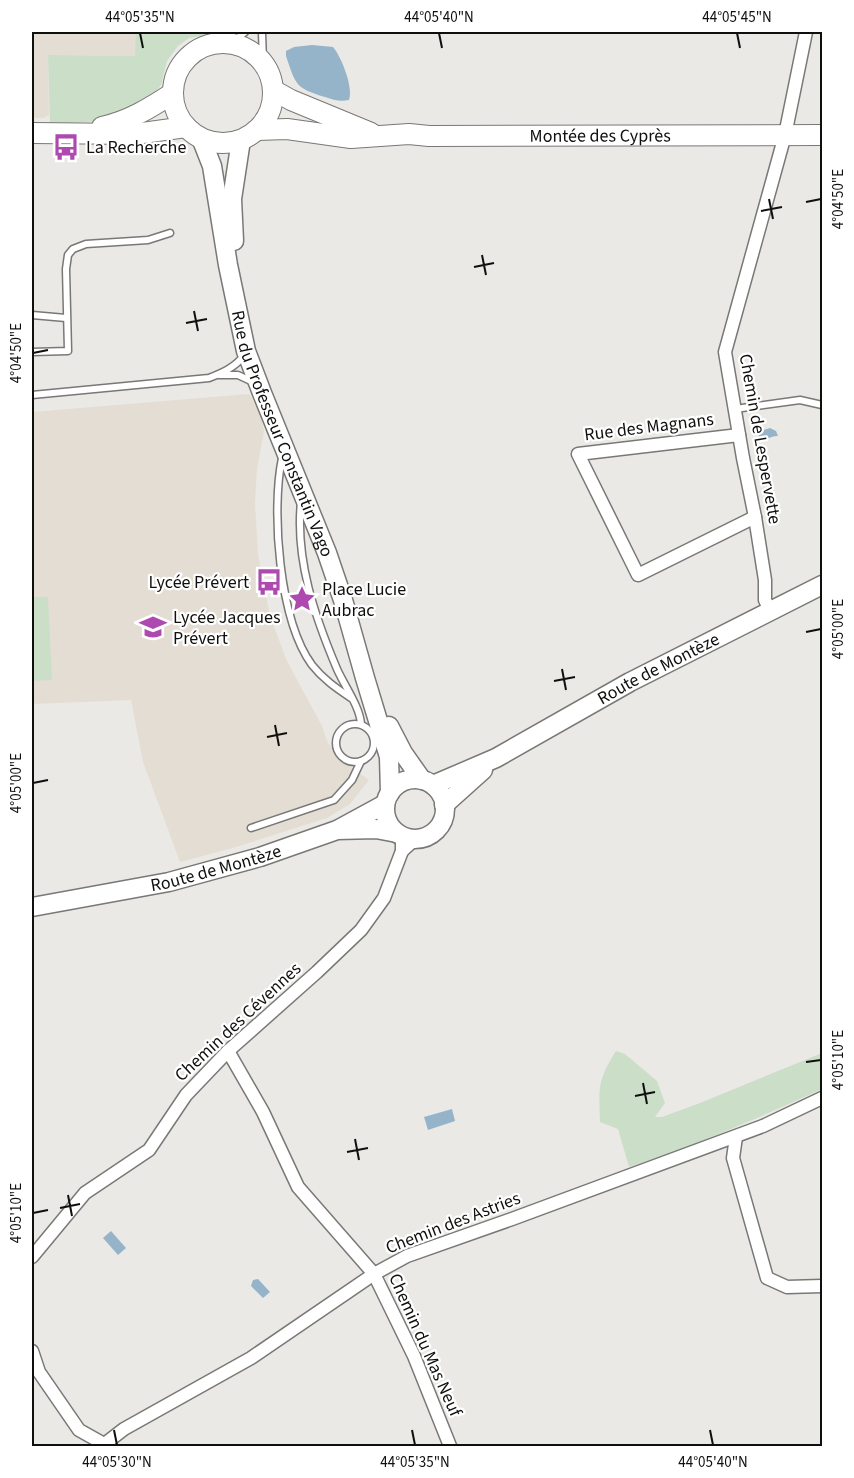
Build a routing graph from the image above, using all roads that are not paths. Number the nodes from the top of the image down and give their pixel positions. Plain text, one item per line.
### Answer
1 (262, 32) edge
2 (806, 32) edge
3 (238, 37) edge
4 (263, 63) junction
5 (273, 90) junction
6 (172, 93) junction
7 (32, 133) edge
8 (193, 133) junction
9 (74, 134) junction
10 (249, 135) junction
11 (376, 135) junction
12 (785, 135) junction
13 (822, 135) edge
14 (170, 234) dead end
15 (32, 315) edge
16 (66, 318) junction
17 (246, 351) junction
18 (32, 352) edge
19 (216, 375) junction
20 (258, 385) junction
21 (32, 395) edge
22 (822, 405) edge
23 (734, 409) junction
24 (739, 435) junction
25 (284, 448) junction
26 (302, 490) junction
27 (755, 517) junction
28 (822, 585) edge
29 (770, 610) junction
30 (351, 698) junction
31 (361, 724) junction
32 (374, 744) junction
33 (389, 757) junction
34 (496, 758) junction
35 (361, 762) junction
36 (428, 783) junction
37 (387, 798) junction
38 (444, 805) junction
39 (251, 828) dead end
40 (337, 831) junction
41 (404, 840) junction
42 (32, 907) edge
43 (228, 1051) junction
44 (822, 1098) edge
45 (735, 1137) junction
46 (32, 1257) edge
47 (374, 1274) junction
48 (822, 1286) edge
49 (32, 1351) edge
50 (103, 1445) edge
51 (450, 1446) edge

1 - 4 lane
2 - 12 street, Chemin de Lespervette
3 - 4 main road
3 - 6 main road
4 - 5 main road
5 - 10 main road
5 - 11 main road, Montée des Cyprès
6 - 8 main road
6 - 9 main road
7 - 9 main road
8 - 9 main road
8 - 10 main road
8 - 17 street, Rue du Professeur Constantin Vago
10 - 11 main road, Montée des Cyprès
10 - 36 street, Rue du Professeur Constantin Vago
11 - 12 main road, Montée des Cyprès
12 - 13 main road, Montée des Cyprès
12 - 23 street, Chemin de Lespervette
14 - 16 lane
15 - 16 lane
16 - 18 lane
17 - 19 lane
17 - 20 street, Rue du Professeur Constantin Vago
19 - 20 lane
19 - 21 lane
20 - 25 street, Rue du Professeur Constantin Vago
22 - 23 lane
23 - 24 street, Chemin de Lespervette
24 - 27 street, Chemin de Lespervette
24 - 27 street, Rue des Magnans
25 - 26 street, Rue du Professeur Constantin Vago
25 - 30 lane
26 - 30 lane
26 - 33 street, Rue du Professeur Constantin Vago
27 - 29 street, Chemin de Lespervette
28 - 29 street, Route de Montèze
29 - 34 street, Route de Montèze
30 - 31 lane
31 - 32 lane
31 - 35 lane
32 - 33 lane
32 - 35 lane
33 - 37 street, Rue du Professeur Constantin Vago
34 - 36 street, Route de Montèze
34 - 38 street, Route de Montèze
35 - 39 lane
36 - 37 street
36 - 38 street
37 - 40 street
37 - 41 street
38 - 41 street
40 - 41 street, Route de Montèze
40 - 42 street, Route de Montèze
41 - 43 street, Chemin des Cévennes
43 - 46 street, Chemin des Cévennes
43 - 47 street, Chemin du Mas Neuf
44 - 45 street, Chemin des Astries
45 - 47 street, Chemin des Astries
45 - 48 street
47 - 50 street, Chemin des Astries
47 - 51 street, Chemin du Mas Neuf
49 - 50 street, Chemin des Astries

